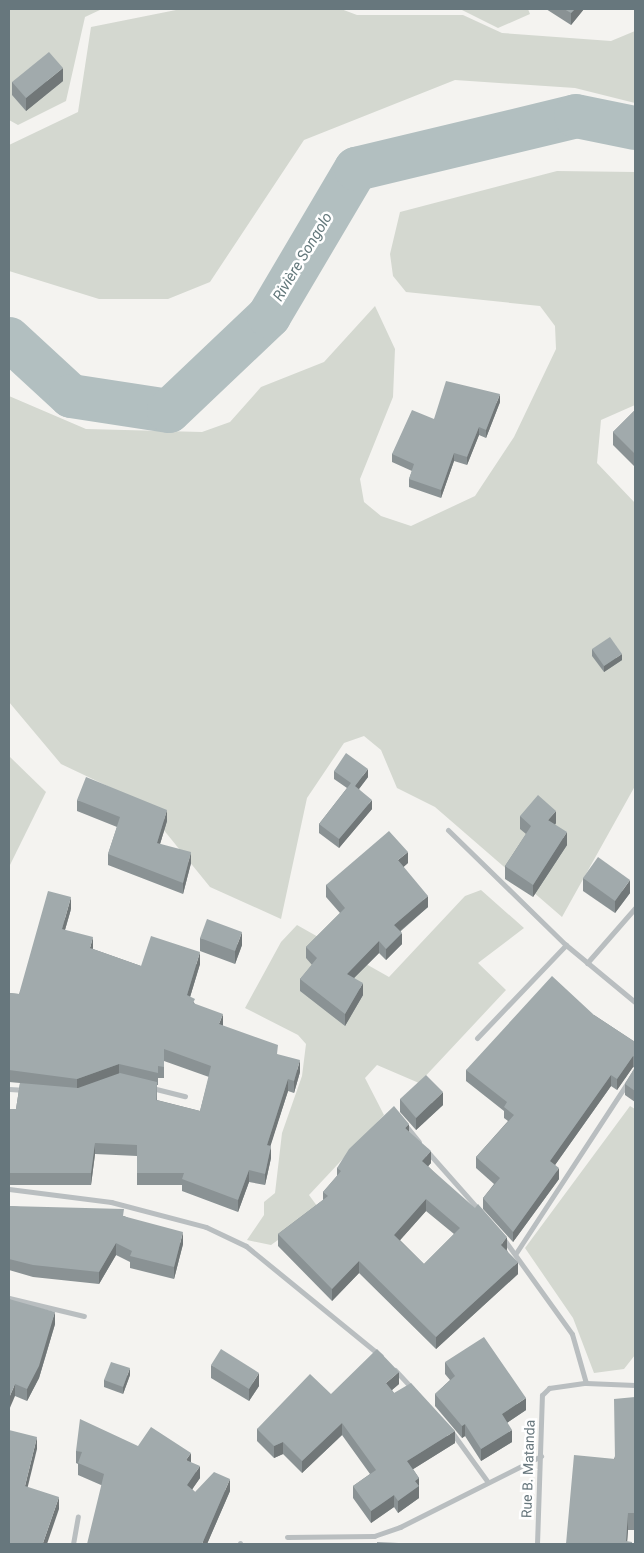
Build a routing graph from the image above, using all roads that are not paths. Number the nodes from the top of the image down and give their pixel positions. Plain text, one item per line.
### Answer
1 (448, 830) dead end
2 (635, 908) edge
3 (566, 945) junction
4 (587, 963) junction
5 (635, 1002) edge
6 (477, 1038) dead end
7 (635, 1071) edge
8 (148, 1087) edge
9 (9, 1089) edge
10 (37, 1092) edge
11 (185, 1096) dead end
12 (402, 1122) edge
13 (9, 1189) edge
14 (487, 1218) edge
15 (498, 1232) edge
16 (516, 1253) junction
17 (9, 1298) edge
18 (84, 1316) dead end
19 (586, 1383) junction
20 (635, 1385) edge
21 (419, 1396) edge
22 (445, 1423) edge
23 (541, 1456) junction
24 (487, 1481) junction
25 (78, 1516) dead end
26 (288, 1538) dead end
27 (73, 1544) edge
28 (536, 1544) edge

1 - 3 street
2 - 4 street
3 - 4 street
3 - 6 street
4 - 5 street
7 - 16 street
8 - 11 street
9 - 10 street
12 - 14 street
13 - 21 street
15 - 16 street
16 - 19 street
17 - 18 street
19 - 20 street
19 - 23 street, Rue B. Matanda
22 - 24 street
23 - 24 street
23 - 28 street, Rue B. Matanda
24 - 26 street
25 - 27 street

